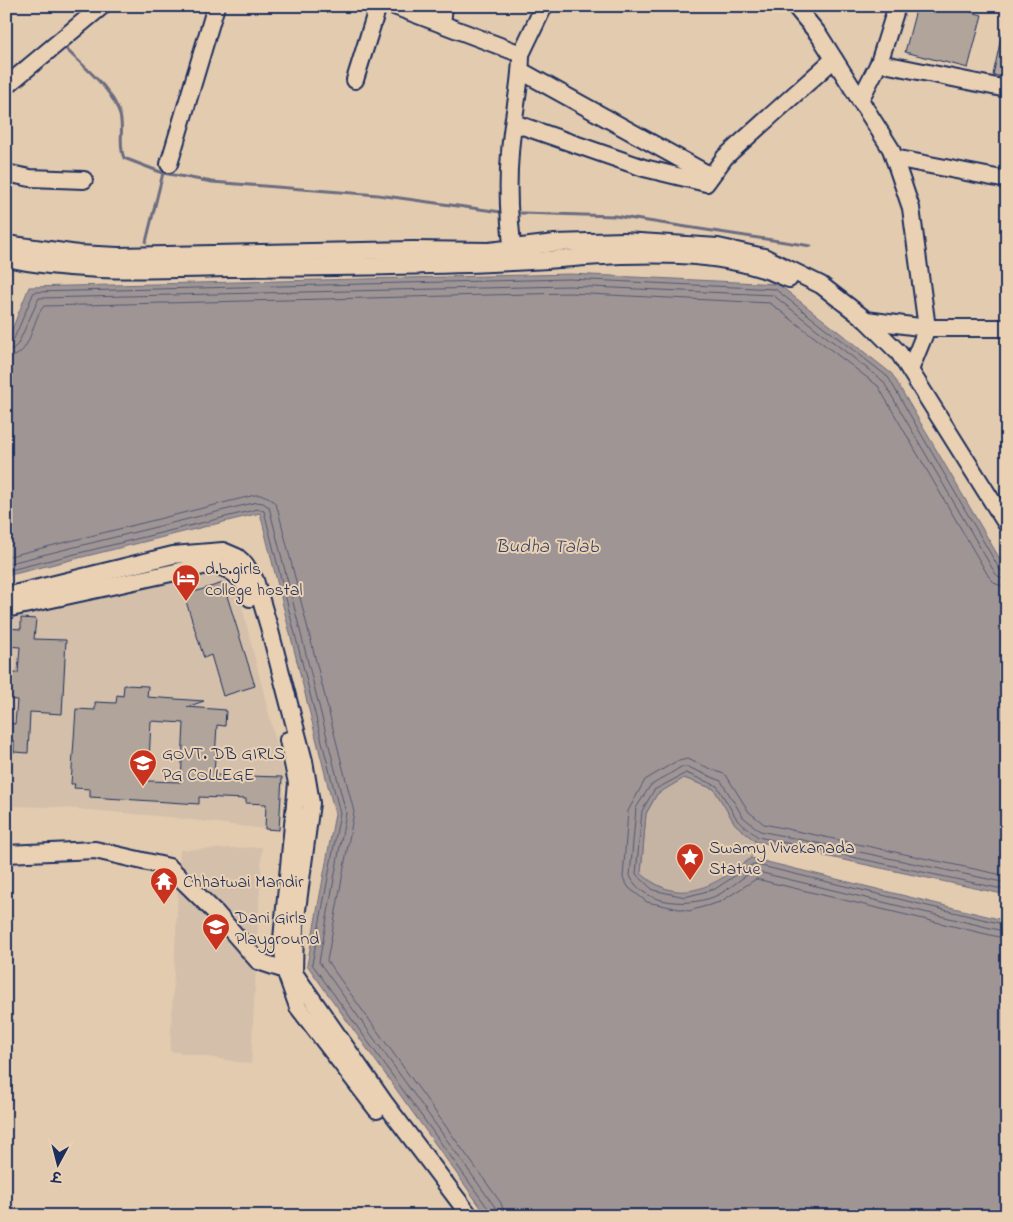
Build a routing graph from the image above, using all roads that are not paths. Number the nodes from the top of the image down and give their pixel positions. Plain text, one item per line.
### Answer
1 (102, 6) edge
2 (216, 6) edge
3 (378, 6) edge
4 (394, 6) edge
5 (444, 6) edge
6 (544, 6) edge
7 (794, 6) edge
8 (897, 6) edge
9 (442, 24) junction
10 (521, 54) junction
11 (834, 59) junction
12 (880, 63) junction
13 (521, 71) junction
14 (355, 80) dead end
15 (6, 86) edge
16 (1007, 89) edge
17 (860, 100) junction
18 (514, 123) junction
19 (894, 158) junction
20 (169, 164) dead end
21 (6, 172) edge
22 (710, 176) junction
23 (84, 180) dead end
24 (1007, 180) edge
25 (7, 254) edge
26 (513, 256) junction
27 (861, 316) junction
28 (927, 328) junction
29 (1007, 328) edge
30 (910, 370) junction
31 (1007, 525) edge
32 (6, 596) edge
33 (6, 609) edge
34 (6, 854) edge
35 (290, 971) junction
36 (457, 1216) edge
37 (470, 1216) edge

1 - 15 street
2 - 20 street
3 - 14 street
4 - 9 street
5 - 9 street
6 - 10 street
7 - 11 street
8 - 12 street
9 - 10 street
10 - 13 street
11 - 17 street
11 - 22 street
12 - 16 street
12 - 17 street
13 - 18 street
13 - 22 street
17 - 19 street
18 - 22 street
18 - 26 street
19 - 24 street
19 - 28 street
21 - 23 street
25 - 26 street
26 - 27 street
27 - 28 street
27 - 30 street
28 - 29 street
28 - 30 street
30 - 31 street
32 - 35 street
33 - 35 street
34 - 35 street
35 - 36 street
35 - 37 street

